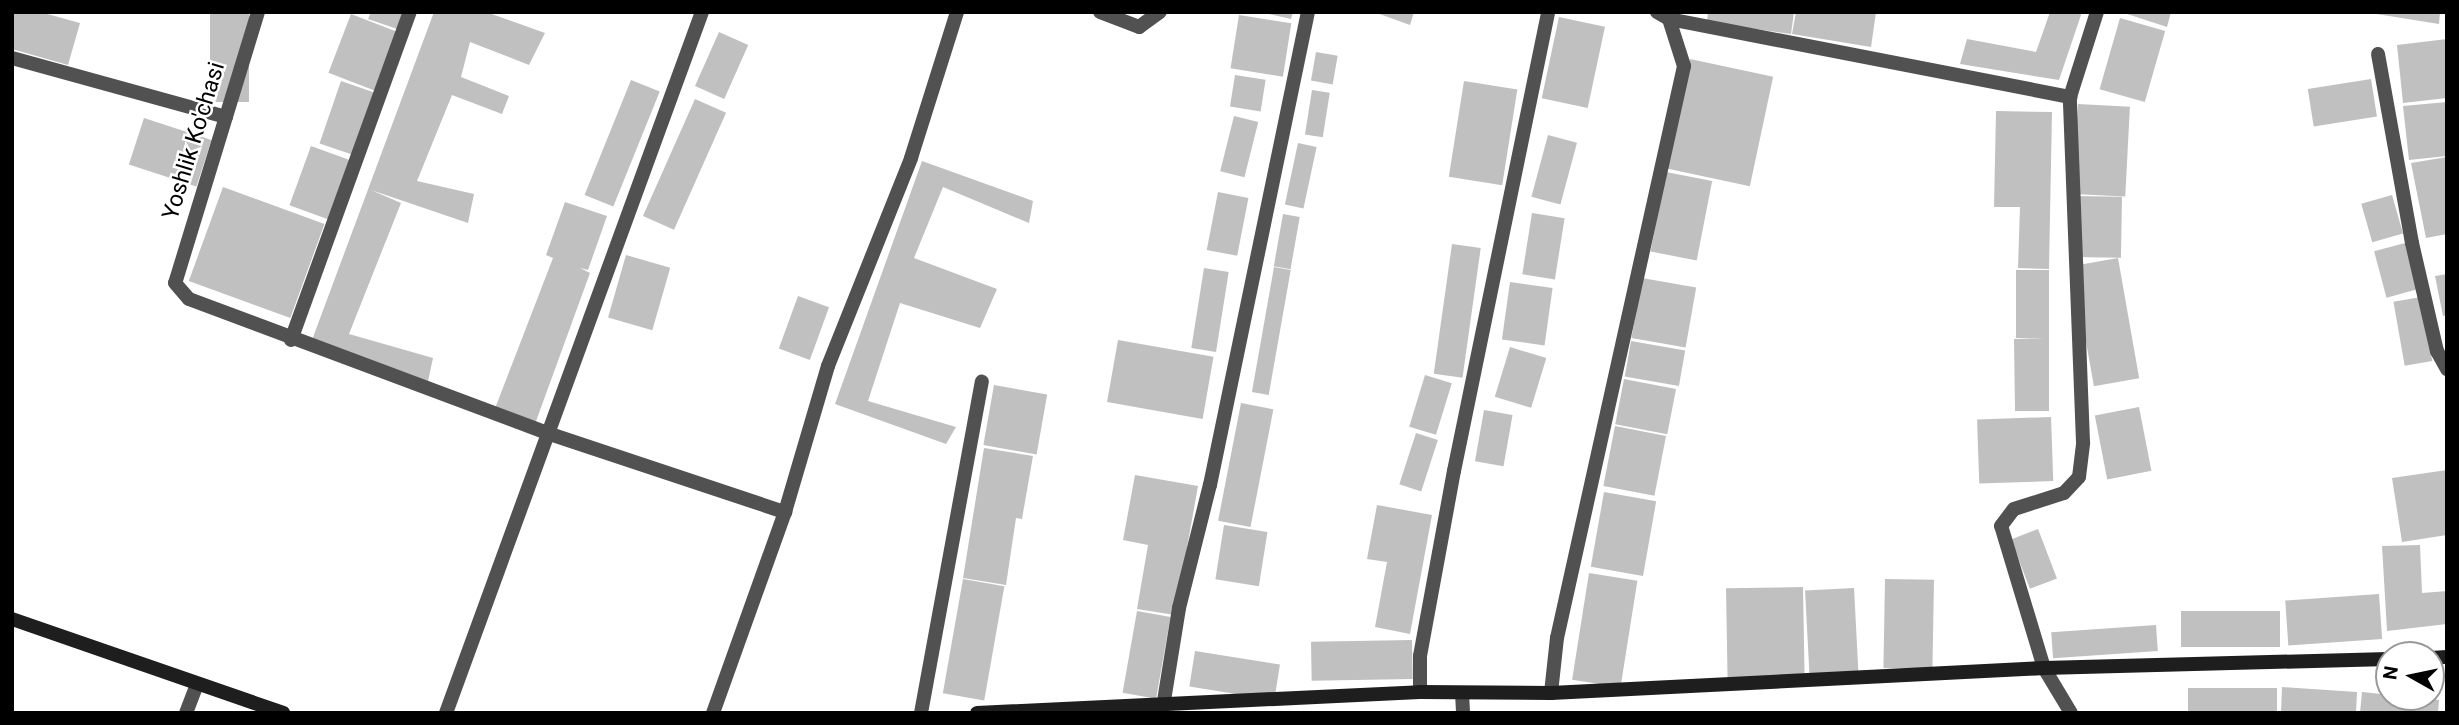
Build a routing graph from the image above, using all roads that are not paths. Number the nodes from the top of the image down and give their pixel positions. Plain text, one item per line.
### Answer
1 (258, 12) edge
2 (410, 12) edge
3 (702, 12) edge
4 (957, 12) edge
5 (1100, 12) edge
6 (1160, 12) edge
7 (1308, 12) edge
8 (1548, 12) edge
9 (2097, 12) edge
10 (1663, 15) edge
11 (2378, 54) dead end
12 (12, 58) edge
13 (2070, 97) junction
14 (226, 117) junction
15 (290, 340) junction
16 (2447, 369) edge
17 (982, 383) dead end
18 (550, 434) junction
19 (785, 512) junction
20 (12, 619) edge
21 (2375, 659) edge
22 (2044, 668) junction
23 (197, 684) junction
24 (1420, 692) junction
25 (1462, 693) junction
26 (1551, 693) junction
27 (1163, 707) junction
28 (186, 713) edge
29 (283, 713) edge
30 (446, 713) edge
31 (713, 713) edge
32 (921, 713) edge
33 (977, 713) edge
34 (1463, 713) edge
35 (2071, 713) edge

1 - 14 street, Yoshlik Ko'chasi
2 - 15 street
3 - 18 street
4 - 19 street
5 - 6 street
7 - 27 street
8 - 24 street
9 - 13 street
10 - 13 street
10 - 26 street
11 - 16 street
12 - 14 street
13 - 22 street
14 - 15 street, Yoshlik Ko'chasi
15 - 18 street
17 - 32 street
18 - 19 street
18 - 30 street
19 - 31 street
20 - 23 street
21 - 22 street
22 - 26 street
22 - 35 street
23 - 28 street
23 - 29 street
24 - 25 street
24 - 27 street
25 - 26 street
25 - 34 street
27 - 33 street

